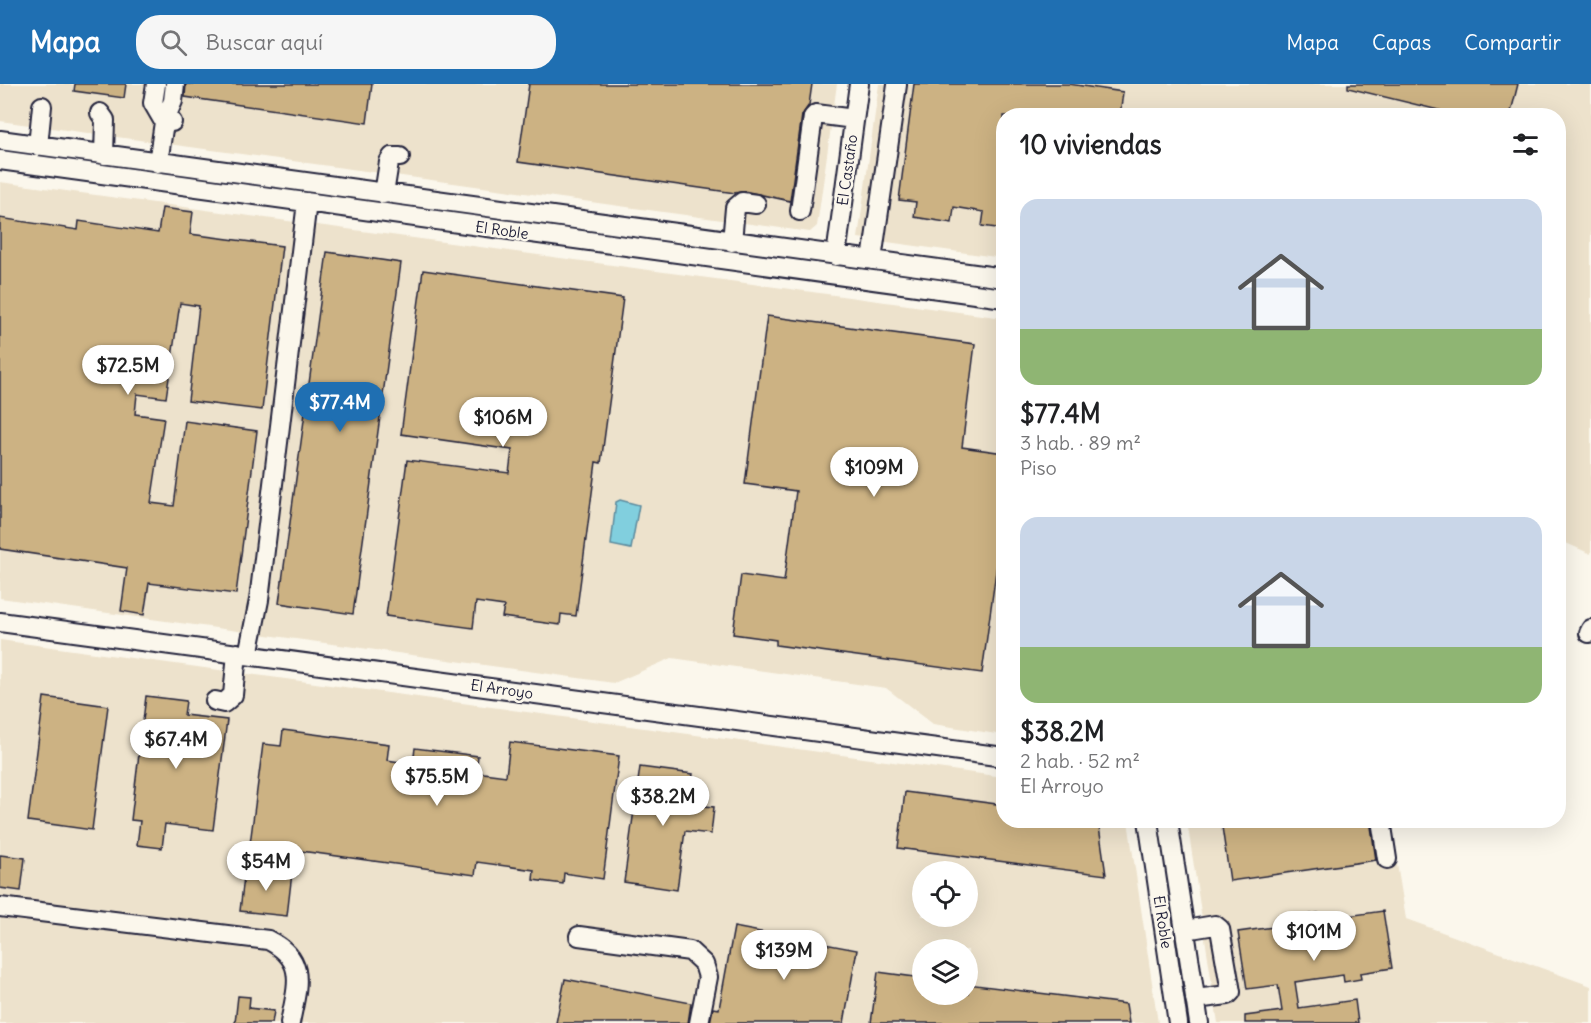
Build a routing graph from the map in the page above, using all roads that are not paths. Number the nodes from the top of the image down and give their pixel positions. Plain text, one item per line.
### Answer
1 (156, 84) edge
2 (175, 84) edge
3 (859, 84) edge
4 (897, 85) edge
5 (42, 106) dead end
6 (100, 113) dead end
7 (854, 119) junction
8 (168, 122) junction
9 (0, 141) edge
10 (38, 146) junction
11 (104, 155) junction
12 (400, 157) dead end
13 (0, 160) edge
14 (158, 163) junction
15 (384, 194) junction
16 (307, 202) junction
17 (756, 204) dead end
18 (800, 211) dead end
19 (612, 226) junction
20 (732, 242) junction
21 (609, 246) junction
22 (836, 256) junction
23 (872, 260) junction
24 (996, 277) edge
25 (996, 297) edge
26 (0, 621) edge
27 (242, 654) junction
28 (215, 701) dead end
29 (996, 756) edge
30 (1149, 828) edge
31 (1169, 828) edge
32 (1383, 828) edge
33 (1387, 859) dead end
34 (0, 907) edge
35 (1185, 930) junction
36 (579, 936) dead end
37 (1195, 999) junction
38 (290, 1023) edge
39 (699, 1023) edge
40 (1178, 1023) edge
41 (1199, 1023) edge

1 - 8 street
2 - 8 street
3 - 7 street, El Castaño
4 - 23 street
5 - 10 street
6 - 11 street
7 - 18 street
7 - 22 street, El Castaño
8 - 14 street
9 - 10 street, El Roble
10 - 11 street, El Roble
11 - 14 street, El Roble
12 - 15 street
13 - 16 street, El Roble
14 - 15 street, El Roble
15 - 19 street, El Roble
16 - 21 street, El Roble
16 - 27 street
17 - 20 street
19 - 20 street, El Roble
19 - 21 street
20 - 22 street, El Roble
21 - 25 street, El Roble
22 - 23 street, El Roble
23 - 24 street, El Roble
26 - 27 street, El Arroyo
27 - 28 street
27 - 29 street, El Arroyo
30 - 40 street, El Roble
31 - 35 street, El Roble
32 - 33 street
34 - 38 street
35 - 37 street, El Roble
35 - 37 street
36 - 39 street
37 - 41 street, El Roble

